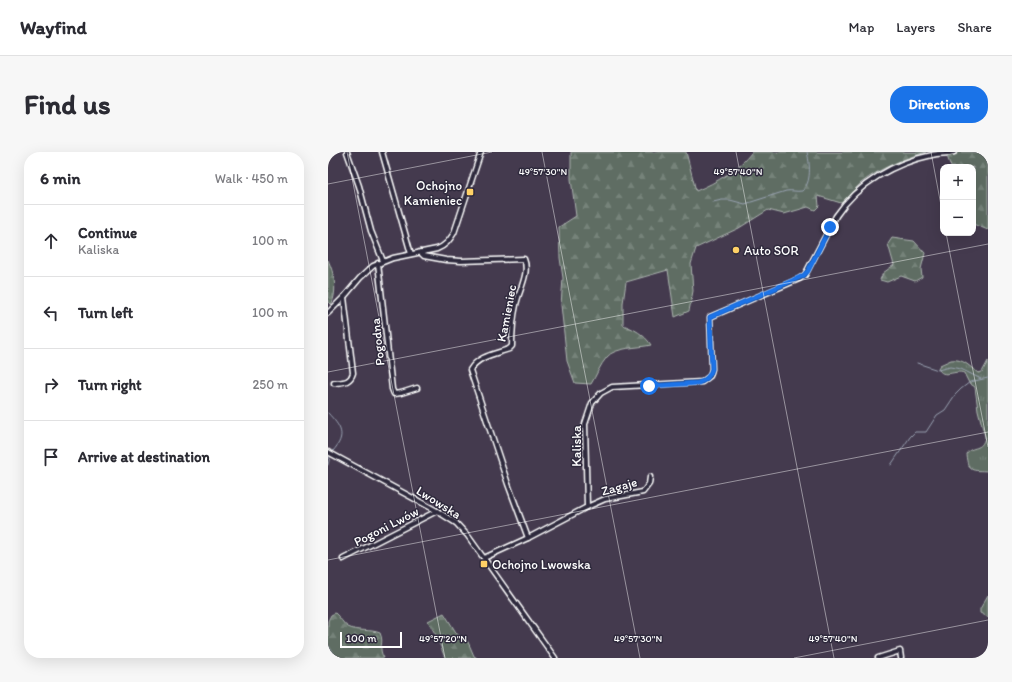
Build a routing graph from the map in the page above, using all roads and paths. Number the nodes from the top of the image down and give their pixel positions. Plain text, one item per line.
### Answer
1 (348, 152) edge
2 (382, 152) edge
3 (481, 152) edge
4 (954, 152) edge
5 (934, 153) edge
6 (420, 252) junction
7 (411, 254) junction
8 (383, 261) junction
9 (378, 263) junction
10 (344, 297) junction
11 (328, 312) edge
12 (334, 383) dead end
13 (417, 388) dead end
14 (328, 452) edge
15 (650, 477) dead end
16 (587, 507) junction
17 (437, 511) junction
18 (528, 538) junction
19 (484, 558) junction
20 (343, 559) dead end
21 (555, 658) edge
22 (878, 658) edge
23 (901, 658) edge

1 - 8 street
2 - 7 street
3 - 6 street
4 - 5 street
5 - 16 street, Kaliska
6 - 7 street
6 - 18 street, Kamieniec
7 - 8 street
8 - 9 street
9 - 10 street
9 - 13 street, Pogodna
10 - 11 street
10 - 12 street
14 - 17 street, Lwowska
15 - 16 street, Zagaje
16 - 18 street
17 - 19 street, Lwowska
17 - 20 street, Pogoni Lwów
18 - 19 street
19 - 21 street, Lwowska
22 - 23 street

